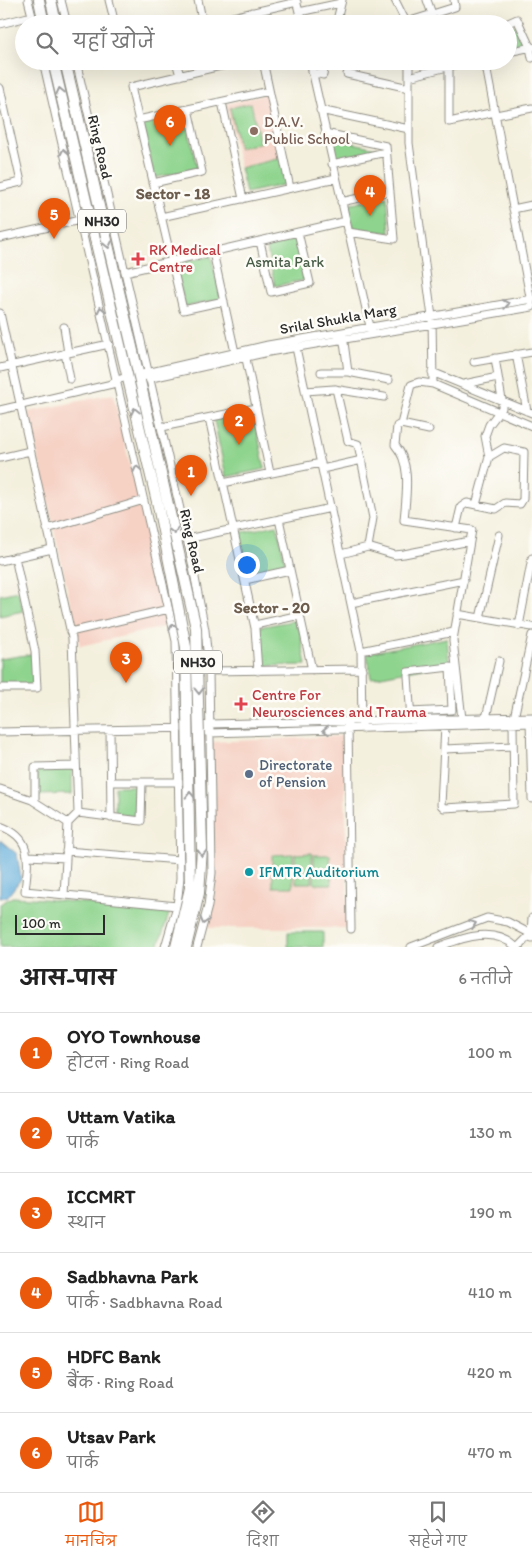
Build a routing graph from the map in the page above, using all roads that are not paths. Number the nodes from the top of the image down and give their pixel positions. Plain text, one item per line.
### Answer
1 (28, 0) edge
2 (39, 0) edge
3 (51, 0) edge
4 (61, 0) edge
5 (111, 0) edge
6 (198, 0) edge
7 (426, 0) edge
8 (454, 0) edge
9 (297, 1) edge
10 (342, 1) edge
11 (397, 1) edge
12 (252, 12) junction
13 (299, 12) junction
14 (432, 14) joint
15 (32, 15) edge
16 (42, 15) edge
17 (54, 15) edge
18 (65, 15) edge
19 (114, 15) edge
20 (201, 15) edge
21 (240, 15) edge
22 (252, 15) edge
23 (300, 15) edge
24 (338, 15) edge
25 (403, 15) edge
26 (517, 19) edge
27 (15, 20) edge
28 (0, 24) edge
29 (531, 47) edge
30 (517, 50) edge
31 (532, 58) edge
32 (45, 70) edge
33 (55, 70) edge
34 (67, 70) edge
35 (78, 70) edge
36 (178, 70) edge
37 (205, 70) edge
38 (265, 70) edge
39 (324, 70) edge
40 (410, 70) edge
41 (433, 70) edge
42 (452, 70) edge
43 (487, 70) edge
44 (312, 72) joint
45 (347, 74) dead end
46 (180, 76) junction
47 (410, 77) junction
48 (0, 88) edge
49 (410, 88) junction
50 (269, 91) junction
51 (222, 102) junction
52 (532, 108) edge
53 (188, 109) junction
54 (320, 110) junction
55 (495, 114) junction
56 (138, 120) junction
57 (8, 124) junction
58 (0, 126) edge
59 (409, 129) junction
60 (325, 133) junction
61 (386, 152) junction
62 (332, 164) junction
63 (336, 178) junction
64 (153, 183) junction
65 (0, 187) edge
66 (290, 188) junction
67 (390, 191) junction
68 (243, 198) junction
69 (341, 202) junction
70 (532, 205) edge
71 (513, 209) junction
72 (161, 217) junction
73 (80, 220) junction
74 (346, 221) junction
75 (298, 232) junction
76 (348, 232) junction
77 (0, 238) edge
78 (260, 241) junction
79 (213, 252) junction
80 (171, 262) junction
81 (125, 272) junction
82 (224, 301) junction
83 (532, 303) edge
84 (0, 313) edge
85 (432, 320) junction
86 (64, 327) dead end
87 (371, 331) junction
88 (343, 335) junction
89 (109, 344) junction
90 (295, 344) junction
91 (532, 352) edge
92 (67, 353) junction
93 (244, 354) junction
94 (516, 354) junction
95 (236, 356) junction
96 (495, 358) junction
97 (474, 362) dead end
98 (11, 366) junction
99 (0, 368) edge
100 (321, 372) dead end
101 (348, 372) junction
102 (432, 372) junction
103 (150, 375) junction
104 (498, 377) junction
105 (139, 378) junction
106 (70, 380) dead end
107 (390, 380) dead end
108 (121, 382) junction
109 (432, 384) junction
110 (463, 384) junction
111 (336, 389) junction
112 (305, 391) junction
113 (384, 397) dead end
114 (502, 400) junction
115 (20, 405) junction
116 (256, 408) junction
117 (0, 410) edge
118 (530, 412) edge
119 (498, 413) junction
120 (209, 418) junction
121 (401, 424) junction
122 (532, 426) edge
123 (162, 428) junction
124 (430, 430) dead end
125 (30, 452) junction
126 (489, 457) junction
127 (0, 458) edge
128 (362, 460) junction
129 (322, 466) junction
130 (270, 473) junction
131 (524, 473) junction
132 (532, 474) edge
133 (223, 483) junction
134 (522, 499) junction
135 (144, 500) junction
136 (532, 500) edge
137 (476, 505) junction
138 (331, 508) junction
139 (279, 519) junction
140 (456, 528) junction
141 (47, 529) junction
142 (233, 529) junction
143 (499, 535) dead end
144 (187, 539) junction
145 (470, 541) junction
146 (368, 548) junction
147 (52, 549) junction
148 (340, 554) junction
149 (15, 557) junction
150 (532, 558) edge
151 (0, 561) edge
152 (290, 570) junction
153 (245, 580) junction
154 (464, 580) junction
155 (351, 603) junction
156 (169, 609) junction
157 (458, 614) junction
158 (300, 615) junction
159 (480, 618) junction
160 (254, 625) junction
161 (519, 626) junction
162 (532, 627) edge
163 (70, 632) junction
164 (454, 632) junction
165 (532, 635) edge
166 (361, 651) junction
167 (499, 661) dead end
168 (258, 670) junction
169 (312, 670) junction
170 (362, 670) junction
171 (209, 671) junction
172 (0, 688) edge
173 (410, 712) junction
174 (486, 718) junction
175 (462, 719) junction
176 (411, 720) junction
177 (531, 720) edge
178 (513, 721) junction
179 (210, 724) junction
180 (348, 725) junction
181 (362, 725) junction
182 (445, 726) junction
183 (179, 728) junction
184 (190, 728) junction
185 (110, 730) junction
186 (76, 731) junction
187 (0, 732) edge
188 (210, 733) junction
189 (513, 746) junction
190 (444, 749) junction
191 (76, 766) junction
192 (532, 771) edge
193 (111, 782) junction
194 (142, 782) junction
195 (180, 782) junction
196 (0, 789) edge
197 (532, 799) edge
198 (35, 802) junction
199 (78, 813) junction
200 (111, 818) junction
201 (68, 823) junction
202 (0, 826) edge
203 (66, 854) junction
204 (28, 856) junction
205 (180, 860) junction
206 (64, 895) junction
207 (177, 906) junction
208 (532, 918) edge
209 (532, 923) edge
210 (351, 929) dead end
211 (531, 936) edge
212 (165, 947) edge
213 (176, 947) edge
214 (186, 947) edge
215 (197, 947) edge
216 (411, 947) edge
217 (438, 947) edge
218 (517, 947) edge

1 - 15 street
2 - 16 highway
3 - 17 highway
4 - 18 street
5 - 19 street
6 - 20 street
7 - 14 street
8 - 14 street
9 - 12 street
9 - 13 street
10 - 13 street
10 - 24 street
11 - 25 street
12 - 21 street
12 - 22 street
13 - 23 street
26 - 29 street
27 - 28 street
29 - 30 street
29 - 31 street
73 -> 32 street
108 -> 33 highway, Ring Road / NH30
34 -> 105 highway, Ring Road / NH30
35 - 81 street
36 - 46 street
37 - 46 street
38 - 50 street
39 - 44 street
40 - 47 street
41 - 47 street
42 - 55 street
43 - 55 street
44 - 54 street
45 - 49 street
46 - 56 street
47 - 49 street
48 - 57 street
49 - 59 street
50 - 51 street
50 - 66 street
51 - 53 street
51 - 68 street
52 - 55 street
53 - 56 street
53 - 64 street
54 - 59 street
54 - 60 street
55 - 71 street
56 - 64 street
57 - 58 street
57 - 65 street
59 - 85 street
60 - 61 street
60 - 62 street
61 - 62 street
61 - 67 street
62 - 63 street
63 - 66 street
63 - 69 street
64 - 72 street
66 - 68 street
67 - 69 street
67 - 76 street
68 - 72 street
69 - 74 street
70 - 71 street
71 - 83 street
72 - 80 street
73 - 77 street
89 -> 73 street
74 - 75 street
74 - 76 street
75 - 78 street
75 - 78 street
76 - 87 street
78 - 79 street
79 - 80 street
79 - 82 street
80 - 81 street
80 - 82 street
81 - 103 street
82 - 95 street
83 - 85 street, Srilal Shukla Marg
84 - 98 street
85 - 87 street, Srilal Shukla Marg
85 - 102 street
86 - 92 street
87 - 88 street, Srilal Shukla Marg
88 - 90 street, Srilal Shukla Marg
88 - 101 street
89 - 92 street
89 - 108 street
90 - 93 street, Srilal Shukla Marg
90 - 112 street
91 - 94 street
92 - 98 street
92 - 106 street
93 - 95 street, Srilal Shukla Marg
93 - 116 street
94 - 96 street
94 - 118 street
95 - 103 street, Srilal Shukla Marg
96 - 97 street
96 - 104 street
98 - 99 street
98 - 115 street
100 - 101 street
101 - 107 street
102 - 109 street
102 - 110 street
103 - 105 street, Srilal Shukla Marg
103 - 123 street
104 - 110 street
104 - 114 street
105 -> 214 highway, Ring Road / NH30, bridge
108 - 115 street
135 -> 108 street
213 -> 108 highway, Ring Road / NH30, bridge
109 - 119 street
109 - 121 street
110 - 114 street
111 - 112 street
111 - 113 street
111 - 128 street
112 - 129 street
114 - 118 street
114 - 119 street
115 - 117 street
115 - 125 street
116 - 120 street
116 - 130 street
119 - 122 street
119 - 126 street
120 - 123 street
120 - 133 street
121 - 124 street
121 - 140 street
123 - 144 street
125 - 127 street
125 - 141 street
126 - 131 street
126 - 137 street
128 - 129 street
128 - 146 street
129 - 130 street
129 - 138 street
130 - 133 street
131 - 132 street
131 - 134 street
133 - 142 street
134 - 136 street
134 - 137 street
135 - 141 street
135 - 156 street
137 - 140 street
138 - 139 street
138 - 148 street
139 - 142 street
139 - 152 street
140 - 145 street
141 - 147 street
142 - 144 street
142 - 153 street
143 - 159 street
144 - 171 street
145 - 146 street
145 - 154 street
146 - 148 street
147 - 149 street
147 - 163 street
148 - 155 street
149 - 151 street
149 - 172 street
150 - 161 street
152 - 153 street
152 - 158 street
153 - 160 street
154 - 155 street
154 - 157 street
155 - 166 street
156 - 163 street
183 -> 156 street
157 - 159 street
157 - 164 street
158 - 160 street
158 - 169 street
159 - 161 street
160 - 168 street
161 - 162 street
163 - 186 street
164 - 166 street
164 - 175 street
165 - 178 street
166 - 170 street
167 - 174 street
168 - 169 street
168 - 171 street
169 - 170 street
170 - 181 street
171 - 179 street
173 - 173 street
173 - 176 street
174 - 175 street
174 - 178 street
175 - 176 street
176 - 181 street
177 - 178 street
177 - 192 street
178 - 182 street
178 - 189 street
179 - 180 street
179 - 184 street
179 - 188 street
180 - 181 street
180 -> 188 street
180 - 210 street
181 - 182 street
182 - 190 street
183 - 184 street
183 - 185 street
183 - 195 street
184 - 188 street
185 - 186 street
185 - 193 street
186 - 187 street
186 - 191 street
188 -> 215 street
189 - 190 street
189 - 190 street
191 - 198 street
191 - 199 street
192 - 197 street
193 - 194 street
193 - 200 street
194 - 195 street
194 - 200 street
195 - 205 street
196 - 198 street
198 - 201 street
199 - 200 street
199 - 201 street
201 - 203 street
202 - 204 street
203 - 204 street
203 - 205 street
203 - 206 street
204 - 206 street
205 - 207 street
206 - 207 street
207 - 212 street
208 - 209 street
209 - 211 street
216 -> 211 street
211 - 218 street
217 - 218 street

